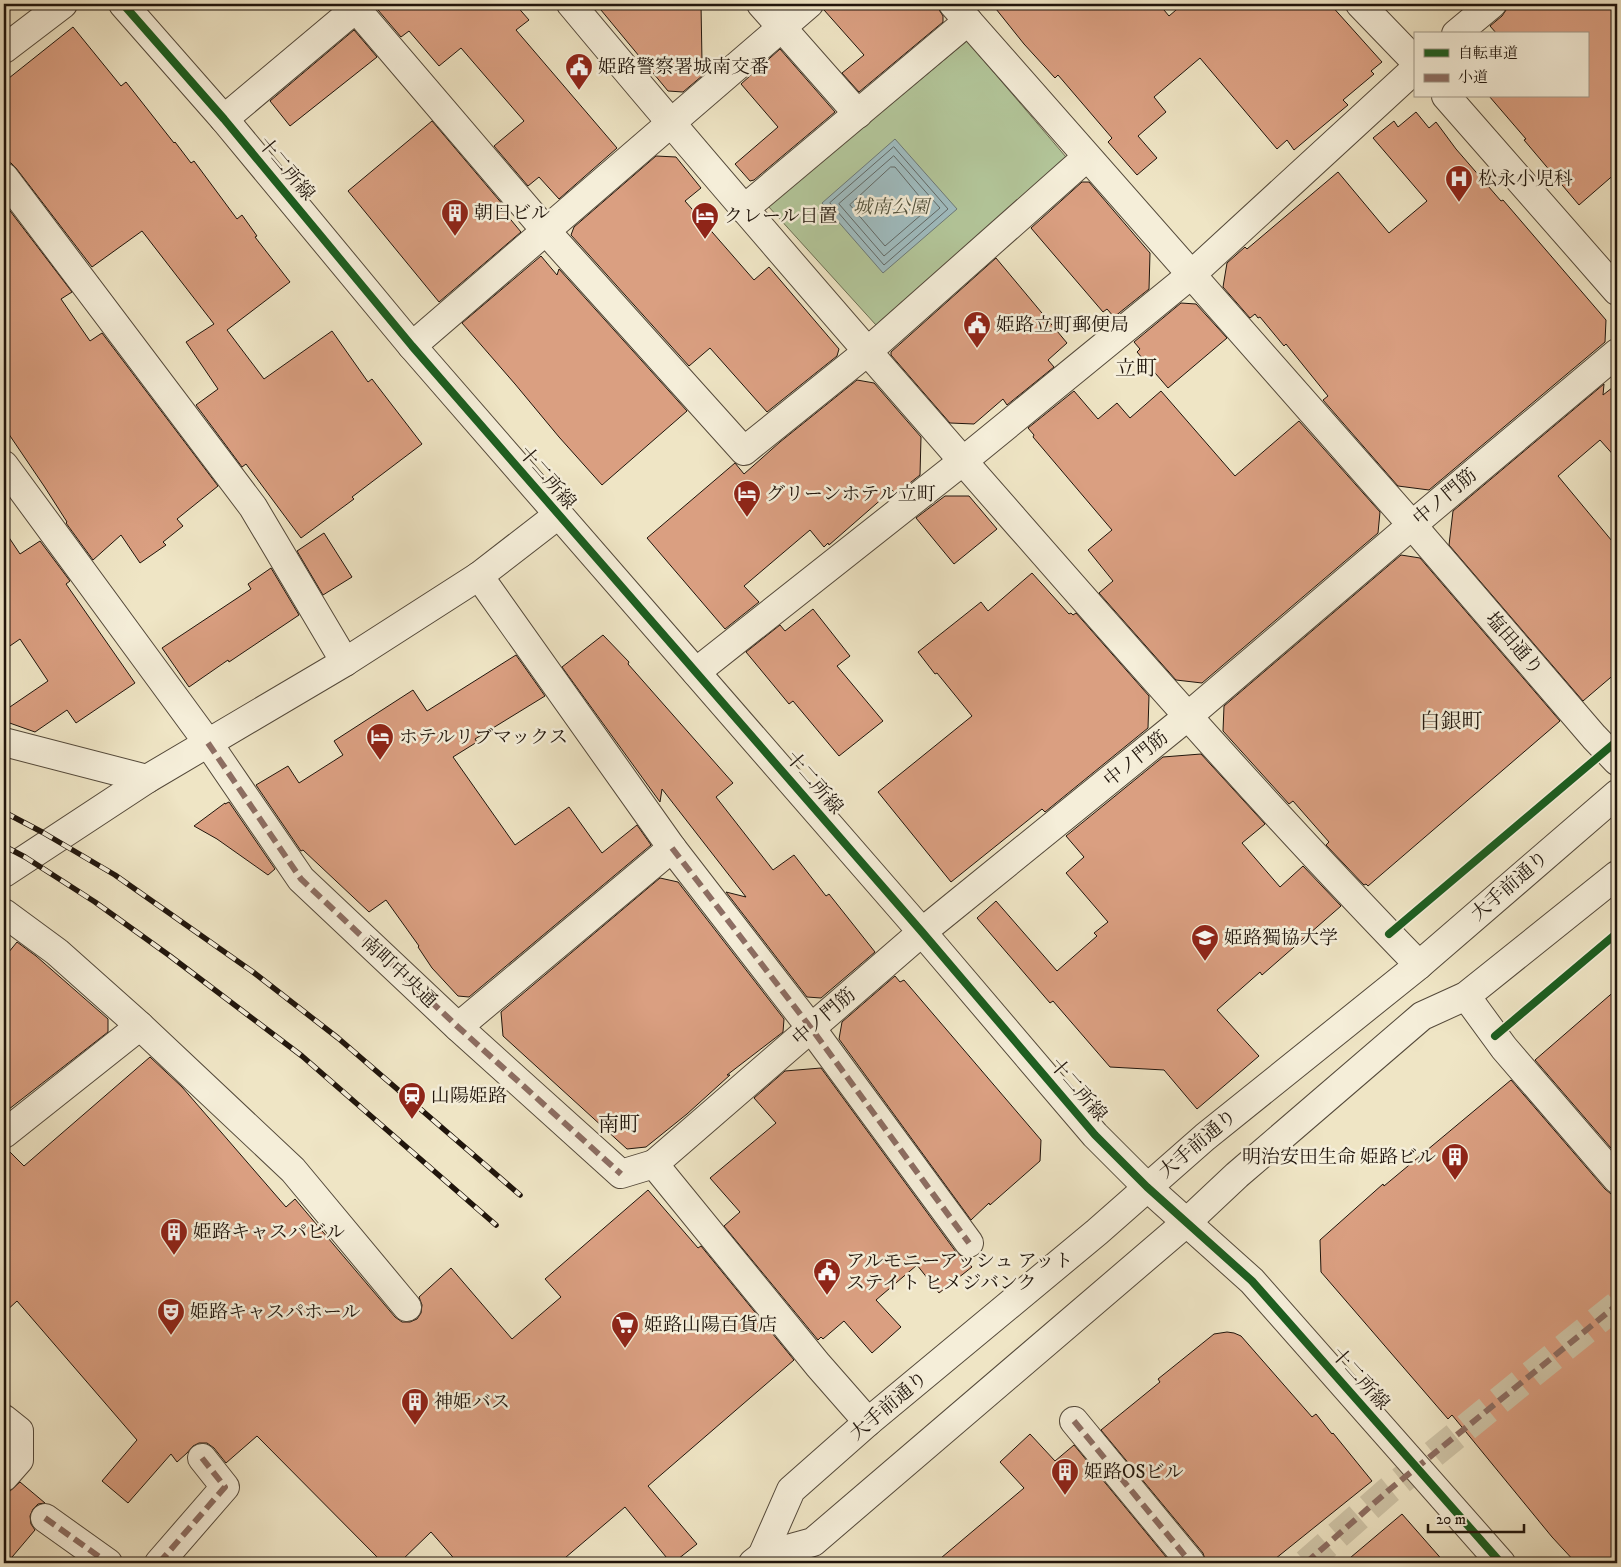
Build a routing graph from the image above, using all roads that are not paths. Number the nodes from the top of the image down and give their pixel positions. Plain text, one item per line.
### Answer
1 (63, 4) edge
2 (123, 4) edge
3 (571, 4) edge
4 (761, 4) edge
5 (809, 4) edge
6 (1360, 4) edge
7 (1492, 4) edge
8 (356, 5) edge
9 (961, 12) edge
10 (782, 27) junction
11 (1458, 32) edge
12 (4, 50) edge
13 (1414, 60) edge
14 (1414, 70) edge
15 (1448, 98) edge
16 (858, 114) junction
17 (224, 119) junction
18 (670, 123) junction
19 (1087, 157) junction
20 (4, 177) edge
21 (744, 209) junction
22 (546, 231) junction
23 (1192, 274) junction
24 (1617, 291) edge
25 (412, 346) junction
26 (866, 352) junction
27 (1617, 353) edge
28 (962, 461) junction
29 (4, 465) edge
30 (558, 516) junction
31 (1412, 525) junction
32 (479, 576) junction
33 (345, 662) junction
34 (696, 672) junction
35 (1188, 717) junction
36 (4, 742) edge
37 (208, 743) junction
38 (1617, 761) edge
39 (147, 779) junction
40 (1617, 794) edge
41 (672, 848) junction
42 (4, 873) edge
43 (1617, 875) edge
44 (4, 913) edge
45 (922, 932) junction
46 (1419, 965) junction
47 (1466, 996) junction
48 (140, 1026) junction
49 (458, 1026) junction
50 (811, 1028) junction
51 (4, 1134) edge
52 (654, 1164) junction
53 (1617, 1179) edge
54 (1147, 1187) junction
55 (1187, 1222) junction
56 (969, 1243) dead end
57 (407, 1307) dead end
58 (4, 1419) edge
59 (1074, 1421) dead end
60 (868, 1422) junction
61 (202, 1458) dead end
62 (4, 1477) edge
63 (45, 1518) dead end
64 (757, 1560) edge
65 (108, 1563) edge
66 (159, 1563) edge
67 (1191, 1563) edge
68 (1501, 1563) edge

1 - 12 street
2 - 17 street, 十二所線
3 - 18 street
4 - 10 street
5 - 10 street
6 - 13 street
7 - 11 street
8 - 17 street
8 - 22 street
9 - 16 street
9 - 19 street, 塩田通り
10 - 16 street
10 - 18 street
14 - 23 street
15 - 24 street
16 - 21 street
17 - 25 street, 十二所線
18 - 21 street
18 - 22 street
19 - 23 street, 塩田通り
19 - 26 street
20 - 33 street
21 - 26 street
22 - 25 street
22 - 26 street
23 - 28 street
23 - 31 street, 塩田通り
25 - 30 street, 十二所線
26 - 28 street
27 - 31 street, 中ノ門筋
28 - 34 street
28 - 35 street
29 - 37 street, 南町中央通
30 - 32 street
30 - 34 street, 十二所線
31 - 35 street, 中ノ門筋
31 - 38 street, 塩田通り
32 - 33 street
32 - 41 street
33 - 37 street
34 - 45 street, 十二所線
35 - 45 street, 中ノ門筋
35 - 46 street
36 - 39 street
37 - 39 street
37 - 49 street, 南町中央通
39 - 42 street
40 - 46 street, 大手前通り
41 - 49 street
41 - 50 street
43 - 47 street, 大手前通り
44 - 48 street
45 - 50 street, 中ノ門筋
45 - 54 street, 十二所線
46 - 54 street, 大手前通り
47 - 53 street
47 - 55 street, 大手前通り
48 - 51 street
48 - 57 street
49 - 52 street, 南町中央通
50 - 52 street, 中ノ門筋
50 - 56 street
52 - 60 street
54 - 55 street, 十二所線
54 - 60 street, 大手前通り
55 - 64 street, 大手前通り
55 - 68 street, 十二所線
58 - 62 street
59 - 67 street
60 - 64 street, 大手前通り
61 - 66 street
63 - 65 street

